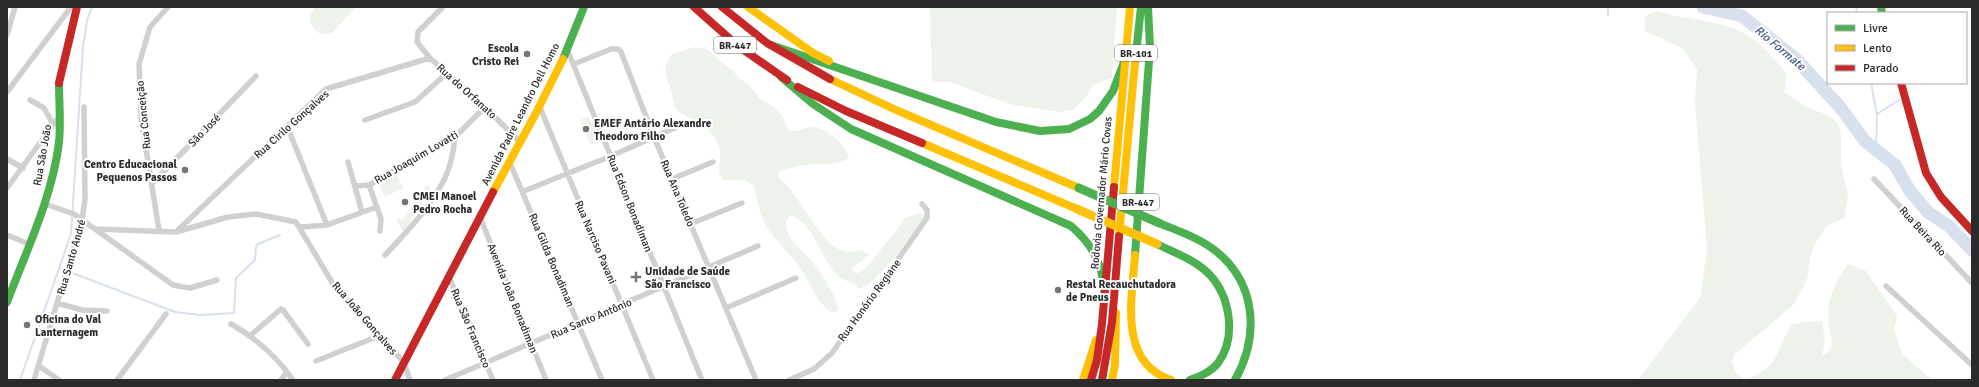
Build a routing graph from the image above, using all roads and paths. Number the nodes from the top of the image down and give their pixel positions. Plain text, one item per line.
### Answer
1 (15, 7) edge
2 (72, 7) edge
3 (77, 7) edge
4 (168, 7) edge
5 (443, 7) edge
6 (584, 7) edge
7 (694, 7) edge
8 (722, 7) edge
9 (748, 7) edge
10 (1130, 7) edge
11 (1141, 7) edge
12 (1148, 7) edge
13 (7, 35) edge
14 (771, 45) junction
15 (567, 49) junction
16 (1126, 57) junction
17 (430, 58) junction
18 (574, 64) junction
19 (447, 73) junction
20 (256, 76) dead end
21 (856, 76) junction
22 (781, 77) junction
23 (1901, 84) edge
24 (7, 92) edge
25 (30, 100) dead end
26 (539, 105) junction
27 (84, 107) dead end
28 (485, 107) junction
29 (61, 114) junction
30 (365, 120) dead end
31 (688, 122) dead end
32 (53, 124) junction
33 (287, 126) junction
34 (455, 137) junction
35 (654, 137) junction
36 (521, 143) junction
37 (611, 156) junction
38 (7, 159) edge
39 (348, 162) dead end
40 (714, 162) dead end
41 (510, 163) junction
42 (23, 168) junction
43 (567, 174) junction
44 (672, 179) junction
45 (1874, 179) dead end
46 (152, 184) junction
47 (369, 184) junction
48 (356, 186) junction
49 (7, 188) edge
50 (524, 191) junction
51 (742, 203) dead end
52 (46, 204) junction
53 (922, 204) dead end
54 (377, 207) junction
55 (362, 212) junction
56 (480, 217) junction
57 (82, 220) junction
58 (690, 224) junction
59 (327, 225) junction
60 (301, 227) junction
61 (95, 229) junction
62 (159, 230) junction
63 (380, 230) dead end
64 (1972, 231) edge
65 (176, 232) junction
66 (7, 235) edge
67 (29, 244) junction
68 (758, 246) dead end
69 (385, 255) dead end
70 (708, 267) junction
71 (448, 277) junction
72 (796, 278) dead end
73 (217, 280) dead end
74 (1972, 283) edge
75 (1886, 286) dead end
76 (664, 287) junction
77 (1104, 289) junction
78 (1114, 301) junction
79 (7, 302) edge
80 (57, 303) junction
81 (622, 304) junction
82 (726, 308) junction
83 (107, 311) dead end
84 (166, 314) dead end
85 (578, 323) junction
86 (232, 324) dead end
87 (1102, 324) junction
88 (251, 335) junction
89 (381, 335) junction
90 (531, 343) junction
91 (308, 344) dead end
92 (316, 360) dead end
93 (404, 362) junction
94 (486, 362) junction
95 (1972, 365) edge
96 (39, 366) junction
97 (287, 372) junction
98 (34, 380) edge
99 (59, 380) edge
100 (117, 380) edge
101 (281, 380) edge
102 (293, 380) edge
103 (395, 380) edge
104 (410, 380) edge
105 (445, 380) edge
106 (493, 380) edge
107 (546, 380) edge
108 (602, 380) edge
109 (653, 380) edge
110 (702, 380) edge
111 (756, 380) edge
112 (789, 380) edge
113 (1083, 380) edge
114 (1091, 380) edge
115 (1102, 380) edge
116 (1112, 380) edge
117 (1171, 380) edge
118 (1190, 380) edge
119 (1235, 380) edge

1 - 13 street
2 - 24 street
3 - 29 main road, Rua São João
4 - 46 street, Rua Conceição
5 - 17 street, Rua do Orfanato
6 - 15 main road, Avenida Padre Leandro Dell Homo
7 - 22 main road, BR-447
8 - 14 main road, BR-447
9 - 21 main road
10 - 16 main road, Rodovia Governador Mário Covas / BR-101
11 - 78 main road, Rodovia Governador Mário Covas / BR-101
12 - 117 main road, BR-447
14 - 21 main road
14 - 119 main road, BR-447, bridge
15 - 18 street, Rua Edson Bonadiman
15 - 26 main road, Avenida Padre Leandro Dell Homo
16 - 21 main road
16 - 77 main road, Rodovia Governador Mário Covas / BR-101
17 - 19 street, Rua do Orfanato
17 - 33 street, Rua Cirilo Gonçalves
18 - 35 street, Rua Ana Toledo
18 - 37 street, Rua Edson Bonadiman
19 - 28 street, Rua do Orfanato
19 - 30 street
20 - 46 street, São José
22 - 77 main road
22 - 118 main road, BR-447, bridge
23 - 64 main road
25 - 32 street
26 - 36 main road, Avenida Padre Leandro Dell Homo
26 - 43 street, Rua Narciso Pavani
27 - 57 street, Rua Santo André
28 - 34 street, Rua Joaquim Lovatti
28 - 36 street, Rua do Orfanato
29 - 32 street
29 - 52 main road, Rua São João
31 - 35 street
32 - 42 street
33 - 59 street
33 - 65 street, Rua Cirilo Gonçalves
34 - 47 street, Rua Joaquim Lovatti
34 - 69 street
35 - 37 street
35 - 44 street, Rua Ana Toledo
36 - 41 main road, Avenida Padre Leandro Dell Homo
37 - 43 street
37 - 76 street, Rua Edson Bonadiman
38 - 42 street
39 - 48 street
40 - 44 street
41 - 50 street, Rua Gilda Bonadiman
41 - 56 main road, Avenida Padre Leandro Dell Homo
42 - 49 street
43 - 50 street
43 - 81 street, Rua Narciso Pavani
44 - 58 street, Rua Ana Toledo
45 - 74 street, Rua Beira Rio
46 - 62 street, Rua Conceição
47 - 48 street
47 - 54 street, Rua Joaquim Lovatti
48 - 55 street
50 - 85 street, Rua Gilda Bonadiman
51 - 58 street
52 - 57 street
52 - 67 main road, Rua São João
53 - 112 street, Rua Honório Regiane
54 - 55 street
54 - 63 street, Rua Joaquim Lovatti
55 - 59 street
56 - 71 main road, Avenida Padre Leandro Dell Homo
56 - 90 street, Avenida João Bonadiman
57 - 61 street
57 - 80 street, Rua Santo André
58 - 70 street, Rua Ana Toledo
59 - 60 street
60 - 65 street
60 - 89 street, Rua João Gonçalves
61 - 62 street
61 - 73 street
62 - 65 street
66 - 67 street
67 - 79 main road, Rua São João
68 - 70 street, Rua Santo Antônio
70 - 76 street, Rua Santo Antônio
70 - 82 street, Rua Ana Toledo
71 - 93 main road, Avenida Padre Leandro Dell Homo
71 - 94 street, Rua São Francisco
72 - 82 street
75 - 95 street
76 - 81 street, Rua Santo Antônio
76 - 110 street, Rua Edson Bonadiman
77 - 87 main road, Rodovia Governador Mário Covas / BR-101
78 - 115 main road, Rodovia Governador Mário Covas / BR-101
78 - 116 main road
80 - 83 street
80 - 96 street, Rua Santo André
81 - 85 street, Rua Santo Antônio
81 - 109 street, Rua Narciso Pavani
82 - 111 street, Rua Ana Toledo
84 - 100 street
85 - 90 street, Rua Santo Antônio
85 - 108 street, Rua Gilda Bonadiman
86 - 88 street
87 - 113 main road
87 - 114 main road, Rodovia Governador Mário Covas / BR-101
88 - 91 street
88 - 97 street
89 - 92 street
89 - 93 street, Rua João Gonçalves
90 - 94 street, Rua Santo Antônio
90 - 107 street, Avenida João Bonadiman
93 - 103 main road, Avenida Padre Leandro Dell Homo
93 - 104 street
94 - 105 street, Rua Santo Antônio
94 - 106 street, Rua São Francisco
96 - 98 street, Rua Santo André
96 - 99 street
97 - 101 street
97 - 102 street

